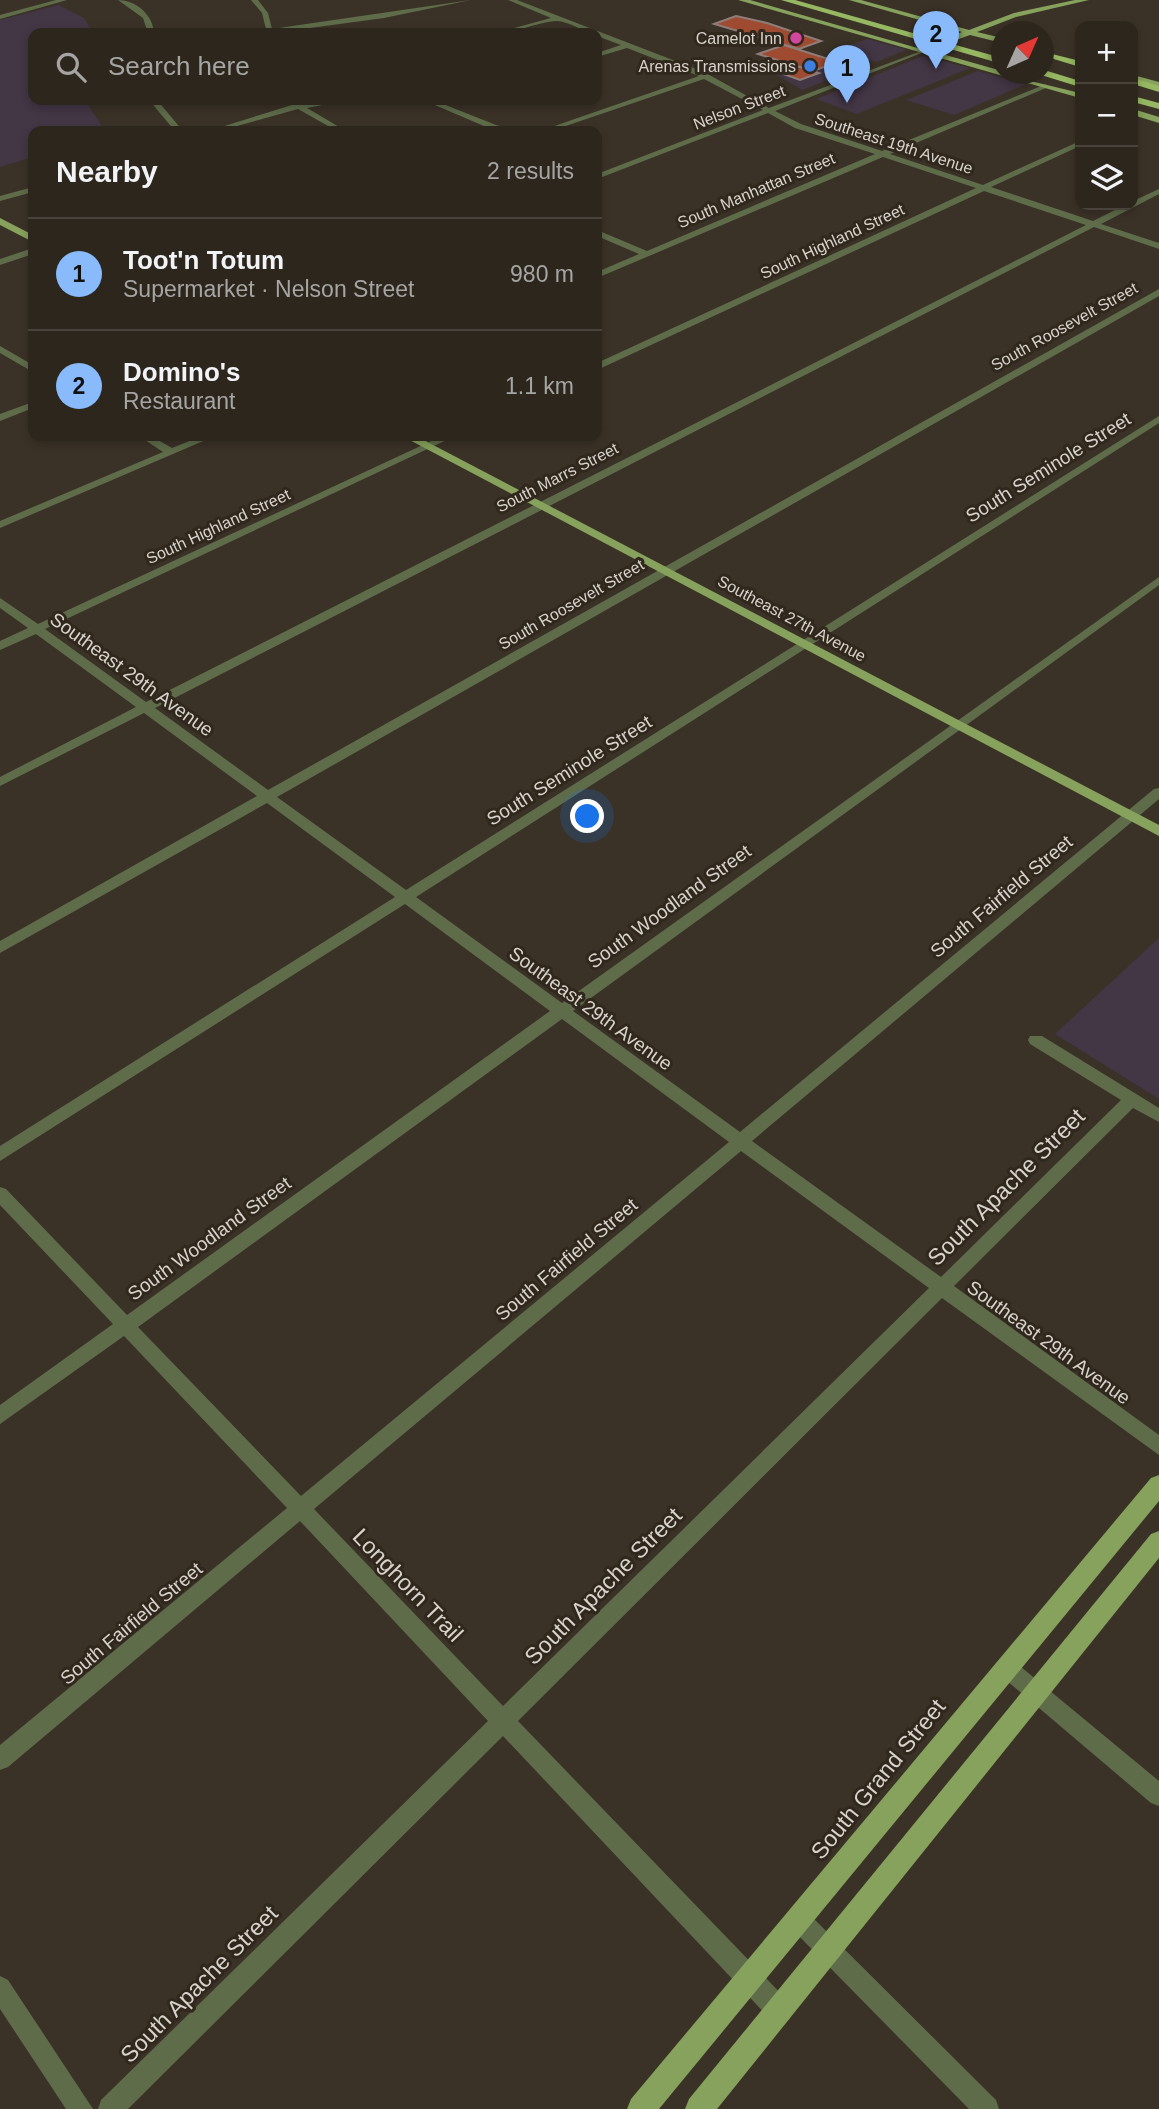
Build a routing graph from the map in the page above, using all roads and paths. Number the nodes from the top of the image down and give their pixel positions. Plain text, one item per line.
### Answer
1 (64, 0) edge
2 (121, 0) edge
3 (254, 0) edge
4 (468, 0) edge
5 (512, 0) edge
6 (742, 0) edge
7 (785, 0) edge
8 (812, 0) edge
9 (823, 0) edge
10 (853, 0) edge
11 (1085, 0) edge
12 (379, 8) dead end
13 (841, 8) junction
14 (384, 16) junction
15 (0, 17) edge
16 (559, 18) junction
17 (946, 26) junction
18 (151, 28) edge
19 (269, 28) edge
20 (298, 28) edge
21 (519, 28) edge
22 (585, 28) edge
23 (970, 32) junction
24 (602, 35) edge
25 (991, 38) edge
26 (991, 41) edge
27 (896, 43) junction
28 (629, 45) junction
29 (991, 50) edge
30 (922, 51) junction
31 (602, 53) edge
32 (1054, 56) edge
33 (991, 58) edge
34 (949, 59) junction
35 (1075, 62) edge
36 (1054, 68) edge
37 (1075, 74) edge
38 (705, 76) junction
39 (1054, 76) edge
40 (1138, 81) edge
41 (1075, 82) edge
42 (1043, 86) junction
43 (1159, 87) edge
44 (1138, 92) edge
45 (1075, 95) edge
46 (1159, 98) edge
47 (1138, 100) edge
48 (157, 105) edge
49 (288, 105) edge
50 (297, 105) edge
51 (439, 105) edge
52 (1159, 106) edge
53 (767, 111) junction
54 (1138, 113) edge
55 (1159, 113) edge
56 (1138, 114) edge
57 (1159, 120) edge
58 (175, 126) edge
59 (227, 126) edge
60 (333, 126) edge
61 (492, 126) edge
62 (559, 126) edge
63 (1075, 145) edge
64 (881, 154) junction
65 (602, 175) edge
66 (983, 188) junction
67 (28, 191) edge
68 (1159, 191) edge
69 (0, 199) edge
70 (1138, 201) edge
71 (1120, 210) edge
72 (0, 221) edge
73 (1093, 224) junction
74 (602, 235) edge
75 (28, 236) edge
76 (1159, 246) edge
77 (28, 253) edge
78 (647, 254) junction
79 (0, 262) edge
80 (602, 273) edge
81 (1159, 292) edge
82 (0, 349) edge
83 (28, 366) edge
84 (602, 366) edge
85 (28, 407) edge
86 (0, 418) edge
87 (1159, 419) edge
88 (153, 441) edge
89 (199, 441) edge
90 (418, 441) edge
91 (439, 441) edge
92 (428, 446) junction
93 (172, 452) junction
94 (540, 505) junction
95 (0, 526) edge
96 (665, 571) junction
97 (1159, 580) edge
98 (0, 602) edge
99 (37, 628) junction
100 (804, 644) junction
101 (0, 646) edge
102 (145, 707) junction
103 (957, 725) junction
104 (0, 782) edge
105 (1159, 792) edge
106 (267, 796) junction
107 (1130, 816) junction
108 (1159, 831) edge
109 (405, 897) junction
110 (0, 948) edge
111 (561, 1010) junction
112 (1036, 1040) dead end
113 (1132, 1099) junction
114 (1159, 1116) edge
115 (740, 1141) junction
116 (0, 1154) edge
117 (0, 1194) edge
118 (943, 1288) junction
119 (125, 1325) junction
120 (0, 1416) edge
121 (1159, 1446) edge
122 (1159, 1485) edge
123 (301, 1508) junction
124 (1159, 1541) edge
125 (1007, 1668) junction
126 (1038, 1693) junction
127 (504, 1721) junction
128 (0, 1759) edge
129 (1159, 1795) edge
130 (799, 1920) junction
131 (829, 1950) junction
132 (750, 1979) junction
133 (0, 1988) edge
134 (780, 2011) junction
135 (81, 2109) edge
136 (110, 2109) edge
137 (641, 2109) edge
138 (699, 2109) edge
139 (987, 2109) edge

1 - 15 street
2 - 18 street
3 - 19 street
4 - 14 street
5 - 16 street, Southeast 19th Avenue
6 - 27 main road
7 - 33 highway
8 - 13 highway
9 - 13 highway
10 - 17 main road
11 - 23 main road, Nelson Street
12 - 14 street
13 - 29 highway
14 - 20 street
16 - 21 street
16 - 22 street, Southeast 19th Avenue
17 - 23 main road
17 - 27 main road
23 - 25 main road
23 - 30 main road, Nelson Street
24 - 28 street, Southeast 19th Avenue
26 - 34 main road
27 - 30 main road
28 - 31 street
28 - 38 street, Southeast 19th Avenue
30 - 34 main road
30 - 53 street, Nelson Street
32 - 35 highway
34 - 42 main road
36 - 37 highway
38 - 53 street, Southeast 19th Avenue
38 - 62 street
39 - 41 highway
40 - 43 highway
42 - 45 main road
42 - 64 street, South Manhattan Street
44 - 46 highway
47 - 52 highway
48 - 58 street
49 - 59 street
50 - 60 street
51 - 61 street
53 - 64 street, Southeast 19th Avenue
53 - 65 street, Nelson Street
54 - 55 highway
56 - 57 main road
63 - 66 street, South Highland Street
64 - 66 street, Southeast 19th Avenue
64 - 78 street, South Manhattan Street
66 - 73 street, Southeast 19th Avenue
66 - 84 street, South Highland Street
67 - 69 street
68 - 70 street, South Marrs Street
71 - 73 street, South Marrs Street
72 - 75 main road
73 - 76 street, Southeast 19th Avenue
73 - 94 street, South Marrs Street
74 - 78 street
77 - 79 street
78 - 80 street, South Manhattan Street
81 - 96 street, South Roosevelt Street
82 - 83 street
85 - 86 street
87 - 100 street, South Seminole Street
88 - 93 street
89 - 93 street
90 - 92 main road, Southeast 27th Avenue
91 - 92 street, South Highland Street
92 - 94 main road, Southeast 27th Avenue
92 - 99 street, South Highland Street
93 - 95 street
94 - 96 main road, Southeast 27th Avenue
94 - 102 street, South Marrs Street
96 - 100 main road, Southeast 27th Avenue
96 - 106 street, South Roosevelt Street
97 - 103 street, South Woodland Street
98 - 99 street, Southeast 29th Avenue
99 - 101 street, South Highland Street
99 - 102 street, Southeast 29th Avenue
100 - 103 main road, Southeast 27th Avenue
100 - 109 street, South Seminole Street
102 - 104 street, South Marrs Street
102 - 106 street, Southeast 29th Avenue
103 - 107 main road, Southeast 27th Avenue
103 - 111 street, South Woodland Street
105 - 107 street, South Fairfield Street
106 - 109 street, Southeast 29th Avenue
106 - 110 street, South Roosevelt Street
107 - 108 main road, Southeast 27th Avenue
107 - 115 street, South Fairfield Street
109 - 111 street, Southeast 29th Avenue
109 - 116 street, South Seminole Street
111 - 115 street, Southeast 29th Avenue
111 - 119 street, South Woodland Street
112 - 113 street
113 - 114 street
113 - 118 street, South Apache Street
115 - 118 street, Southeast 29th Avenue
115 - 123 street, South Fairfield Street
117 - 119 street, Longhorn Trail
118 - 121 street, Southeast 29th Avenue
118 - 127 street, South Apache Street
119 - 120 street, South Woodland Street
119 - 123 street, Longhorn Trail
122 - 125 main road, South Grand Street
123 - 127 street, Longhorn Trail
123 - 128 street, South Fairfield Street
124 - 126 main road
125 - 126 street
125 - 130 main road, South Grand Street
126 - 129 street
126 - 131 main road
127 - 132 street, Longhorn Trail
127 - 136 street, South Apache Street
130 - 131 street
130 - 132 main road, South Grand Street
131 - 134 main road
131 - 139 street
132 - 134 street, Longhorn Trail
132 - 137 main road, South Grand Street
133 - 135 street
134 - 138 main road

